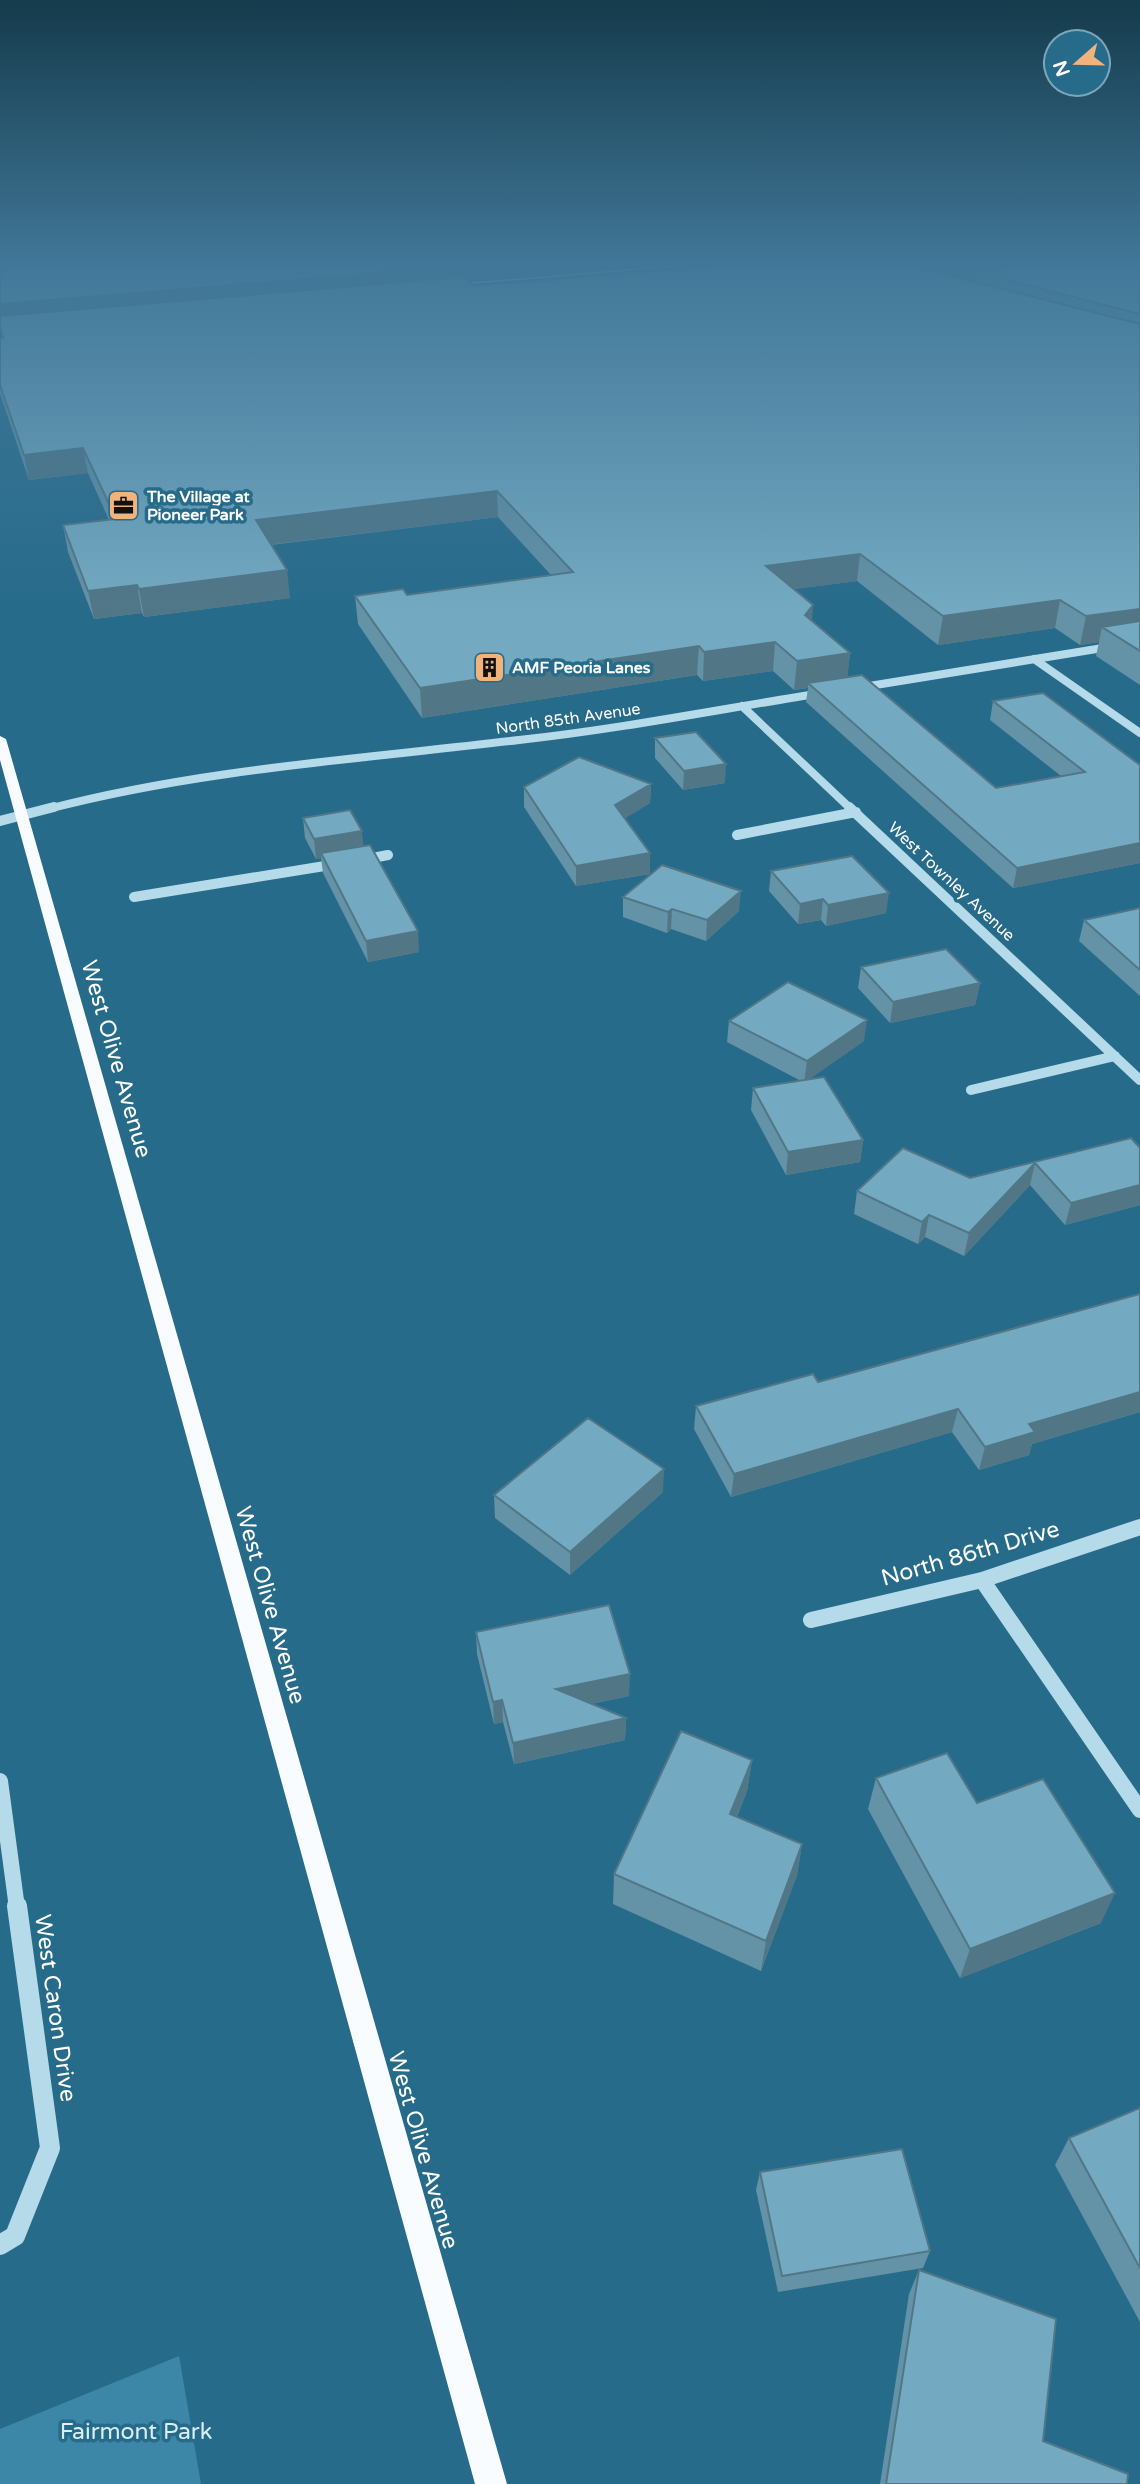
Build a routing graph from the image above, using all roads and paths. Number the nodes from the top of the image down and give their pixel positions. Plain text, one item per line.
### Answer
1 (1140, 642) edge
2 (1034, 659) junction
3 (853, 688) edge
4 (839, 691) edge
5 (742, 706) junction
6 (1140, 733) edge
7 (0, 739) edge
8 (856, 812) junction
9 (11, 819) edge
10 (737, 835) dead end
11 (388, 855) dead end
12 (134, 897) dead end
13 (1115, 1056) junction
14 (1140, 1080) edge
15 (971, 1090) dead end
16 (1140, 1527) edge
17 (982, 1580) junction
18 (811, 1620) dead end
19 (0, 1781) edge
20 (1140, 1810) edge
21 (8, 2241) edge
22 (491, 2484) edge

1 - 2 street
2 - 3 street
2 - 6 street
4 - 5 street, North 85th Avenue
5 - 8 street, West Townley Avenue
5 - 9 street, North 85th Avenue
7 - 9 main road, West Olive Avenue
8 - 10 street
8 - 13 street, West Townley Avenue
9 - 22 main road, West Olive Avenue
11 - 12 street
13 - 14 street, West Townley Avenue
13 - 15 street
16 - 17 street, North 86th Drive
17 - 18 street, North 86th Drive
17 - 20 street
19 - 21 street, West Caron Drive

